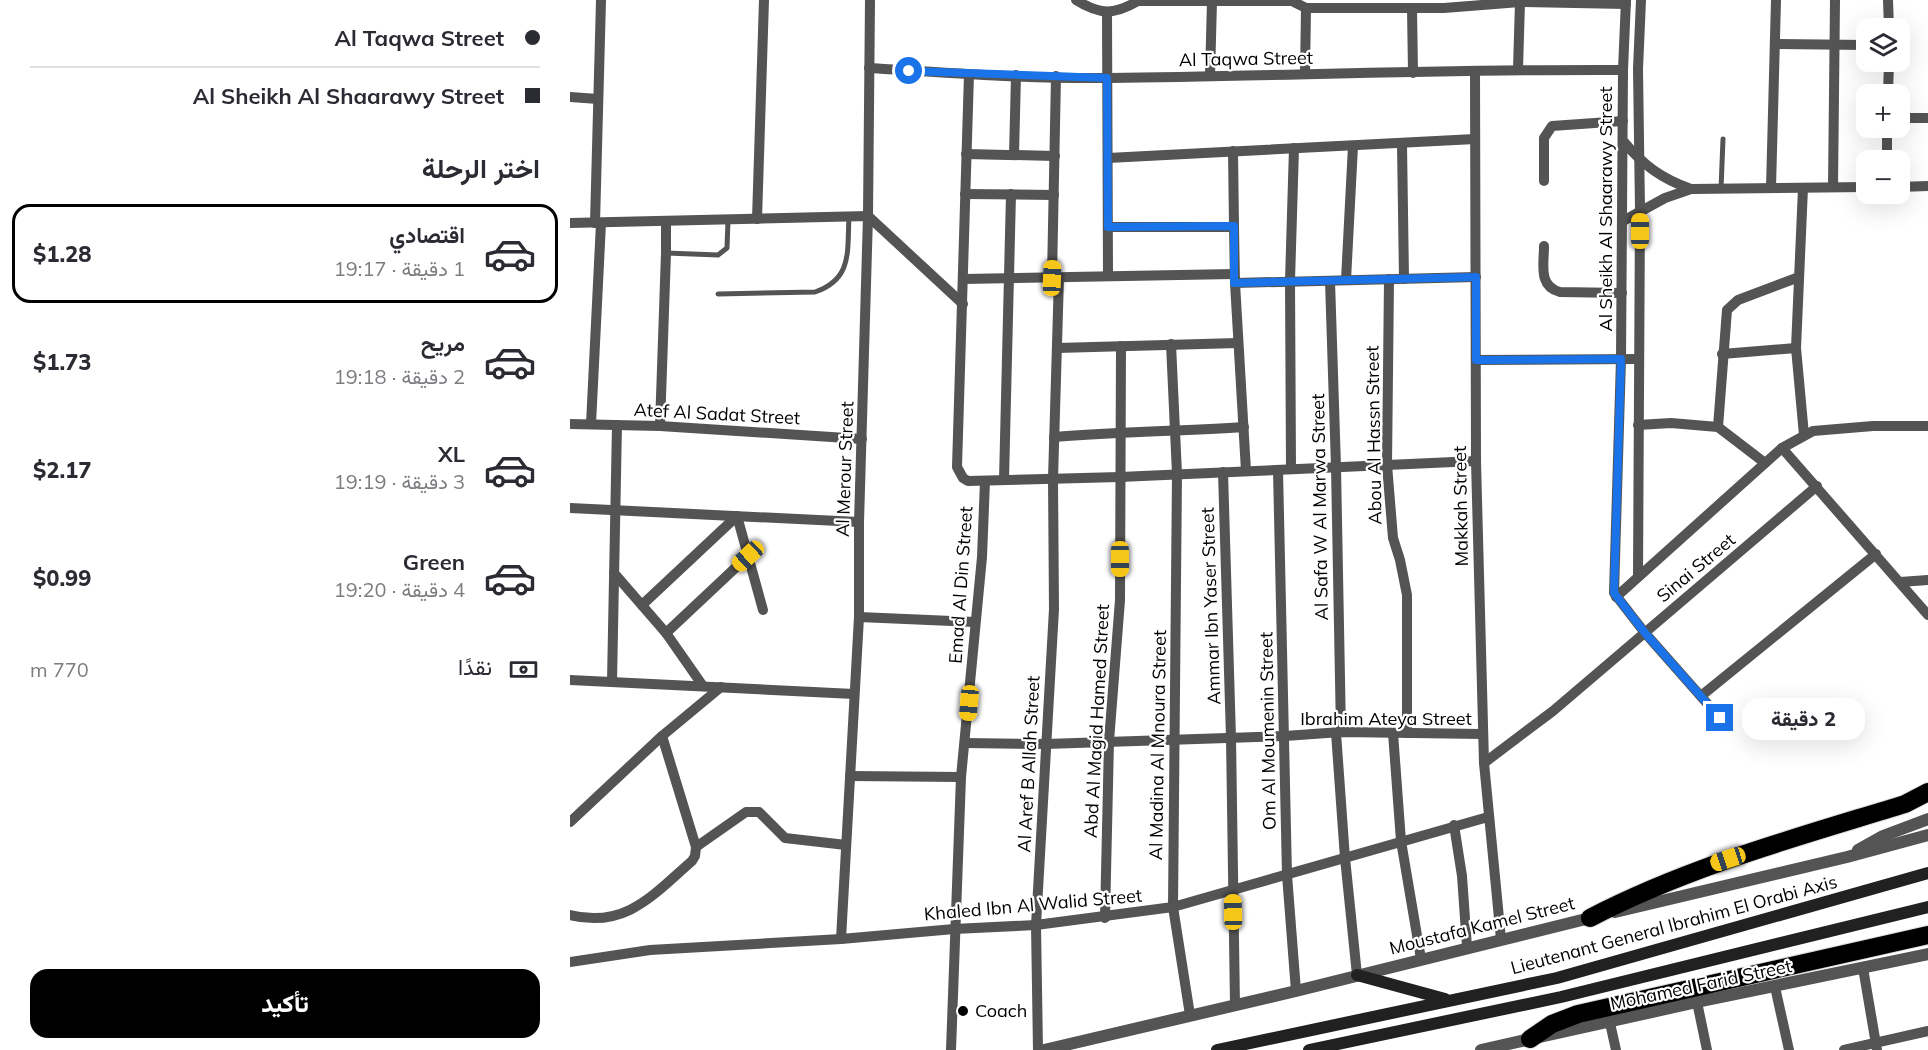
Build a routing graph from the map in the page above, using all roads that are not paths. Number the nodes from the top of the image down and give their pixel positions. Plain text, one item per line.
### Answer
1 (601, 0) edge
2 (764, 0) edge
3 (870, 0) edge
4 (1076, 0) edge
5 (1229, 0) edge
6 (1641, 0) edge
7 (1776, 0) edge
8 (1835, 0) edge
9 (1888, 0) edge
10 (1138, 1) edge
11 (1212, 1) edge
12 (1292, 1) edge
13 (1536, 1) edge
14 (1520, 2) junction
15 (1626, 2) edge
16 (1380, 4) edge
17 (1444, 4) edge
18 (1306, 8) junction
19 (1412, 8) junction
20 (1107, 12) junction
21 (1889, 18) edge
22 (1775, 44) junction
23 (1834, 45) junction
24 (1856, 45) edge
25 (869, 68) junction
26 (1518, 69) junction
27 (1623, 70) junction
28 (1475, 72) junction
29 (1413, 73) junction
30 (969, 74) junction
31 (1305, 74) junction
32 (1016, 75) junction
33 (1056, 76) junction
34 (1210, 76) junction
35 (1107, 78) junction
36 (570, 98) edge
37 (598, 99) junction
38 (1910, 118) edge
39 (1928, 118) edge
40 (1623, 120) junction
41 (1723, 139) dead end
42 (1475, 140) junction
43 (1624, 142) junction
44 (1402, 144) junction
45 (1353, 146) junction
46 (1294, 148) junction
47 (1233, 151) junction
48 (966, 154) junction
49 (1014, 155) junction
50 (1055, 156) junction
51 (1108, 158) junction
52 (1639, 160) junction
53 (1544, 181) dead end
54 (1928, 186) edge
55 (1856, 187) edge
56 (1910, 187) edge
57 (1772, 188) junction
58 (1803, 188) junction
59 (1833, 188) junction
60 (1691, 189) junction
61 (1721, 189) junction
62 (965, 194) junction
63 (1011, 194) junction
64 (1054, 195) junction
65 (1640, 210) junction
66 (868, 216) junction
67 (849, 217) junction
68 (757, 219) junction
69 (728, 220) junction
70 (666, 221) junction
71 (1623, 221) junction
72 (570, 223) edge
73 (598, 223) junction
74 (1234, 226) junction
75 (1108, 227) junction
76 (1544, 246) dead end
77 (666, 253) junction
78 (1108, 276) junction
79 (1055, 277) junction
80 (1476, 277) junction
81 (1799, 277) junction
82 (1009, 278) junction
83 (1234, 278) junction
84 (963, 279) junction
85 (1389, 279) junction
86 (1404, 279) junction
87 (1346, 280) junction
88 (1290, 281) junction
89 (1330, 281) junction
90 (1622, 293) junction
91 (718, 294) dead end
92 (963, 304) junction
93 (1238, 343) junction
94 (1171, 345) junction
95 (1121, 346) junction
96 (1057, 348) junction
97 (1796, 348) junction
98 (1722, 354) junction
99 (1621, 359) junction
100 (1639, 359) junction
101 (1476, 360) junction
102 (570, 424) edge
103 (591, 424) junction
104 (617, 425) junction
105 (1638, 425) junction
106 (660, 426) junction
107 (1928, 426) edge
108 (1244, 427) junction
109 (1718, 427) junction
110 (1120, 432) junction
111 (1175, 432) junction
112 (1804, 435) junction
113 (1054, 437) junction
114 (862, 439) junction
115 (1782, 448) junction
116 (1476, 461) junction
117 (1765, 464) junction
118 (1387, 465) junction
119 (1336, 467) junction
120 (1291, 469) junction
121 (1278, 470) junction
122 (1246, 471) junction
123 (1223, 472) junction
124 (1177, 474) junction
125 (1120, 477) junction
126 (1053, 479) junction
127 (1004, 480) junction
128 (985, 481) junction
129 (1817, 486) junction
130 (570, 508) edge
131 (616, 511) junction
132 (737, 516) junction
133 (859, 522) junction
134 (1876, 555) junction
135 (748, 556) junction
136 (614, 573) junction
137 (1638, 576) junction
138 (1928, 580) edge
139 (1900, 582) junction
140 (1616, 597) junction
141 (642, 605) junction
142 (763, 610) dead end
143 (1928, 615) edge
144 (859, 617) junction
145 (975, 622) junction
146 (666, 633) junction
147 (1645, 633) junction
148 (570, 680) edge
149 (612, 682) junction
150 (703, 686) junction
151 (721, 687) junction
152 (854, 694) junction
153 (1701, 696) junction
154 (1720, 718) dead end
155 (1339, 732) junction
156 (1393, 733) junction
157 (1407, 733) junction
158 (1483, 734) junction
159 (662, 736) junction
160 (1285, 736) junction
161 (1231, 738) junction
162 (1175, 739) junction
163 (1109, 741) junction
164 (965, 743) junction
165 (1046, 744) junction
166 (1484, 763) junction
167 (850, 776) junction
168 (961, 777) junction
169 (1928, 792) edge
170 (1488, 817) junction
171 (1928, 819) edge
172 (570, 822) edge
173 (1454, 825) junction
174 (1928, 835) edge
175 (1401, 841) junction
176 (846, 845) junction
177 (696, 847) junction
178 (1847, 857) junction
179 (1345, 858) junction
180 (1928, 873) edge
181 (1287, 875) junction
182 (1232, 889) junction
183 (1173, 907) junction
184 (1928, 907) edge
185 (570, 915) edge
186 (1105, 918) junction
187 (1590, 918) junction
188 (1036, 925) junction
189 (954, 929) junction
190 (1928, 935) edge
191 (841, 939) junction
192 (1501, 939) junction
193 (1467, 947) junction
194 (1928, 954) edge
195 (1421, 959) junction
196 (570, 962) edge
197 (1863, 968) junction
198 (1357, 975) junction
199 (1775, 987) junction
200 (1296, 991) junction
201 (1449, 1001) junction
202 (1697, 1002) junction
203 (1235, 1005) junction
204 (1190, 1015) junction
205 (1610, 1023) junction
206 (1928, 1031) edge
207 (1531, 1045) edge
208 (1329, 1047) edge
209 (1876, 1047) edge
210 (951, 1050) edge
211 (1038, 1050) edge
212 (1044, 1050) edge
213 (1217, 1050) edge
214 (1309, 1050) edge
215 (1481, 1050) edge
216 (1616, 1050) edge
217 (1707, 1050) edge
218 (1788, 1050) edge
219 (1844, 1050) edge

1 - 37 street
2 - 68 street
3 - 25 street, Al Merour Street
4 - 20 street
5 - 11 street
5 - 12 street
6 - 52 street, Al Sheikh Al Shaarawy Street
7 - 22 street
8 - 23 street
9 - 21 street
10 - 11 street
10 - 20 street
11 - 34 street
12 - 18 street
13 - 14 street
13 - 15 street
14 - 17 street
14 - 26 street
15 - 27 street, Al Sheikh Al Shaarawy Street
16 - 18 street
16 - 19 street
17 - 19 street
18 - 31 street
19 - 29 street
20 - 35 street
22 - 23 street
22 - 57 street
23 - 24 street
23 - 59 street
25 - 30 street, Al Taqwa Street
25 - 66 street, Al Merour Street
26 - 27 street, Al Taqwa Street
26 - 28 street, Al Taqwa Street
27 - 40 street, Al Sheikh Al Shaarawy Street
28 - 29 street, Al Taqwa Street
28 - 42 street, Makkah Street
29 - 31 street, Al Taqwa Street
30 - 32 street, Al Taqwa Street
30 - 48 street
31 - 34 street, Al Taqwa Street
32 - 33 street, Al Taqwa Street
32 - 49 street
33 - 35 street, Al Taqwa Street
33 - 50 street, Al Aref B Allah Street
34 - 35 street, Al Taqwa Street
35 - 51 street
36 - 37 street
37 - 73 street
38 - 39 street
40 - 43 street, Al Sheikh Al Shaarawy Street
40 - 53 street
41 - 61 lane
42 - 44 street
42 - 80 street, Makkah Street
43 - 52 street
43 - 71 street, Al Sheikh Al Shaarawy Street
44 - 45 street
44 - 86 street
45 - 46 street
45 - 87 street
46 - 47 street
46 - 88 street
47 - 51 street
47 - 74 street
48 - 49 street
48 - 62 street
49 - 50 street
50 - 64 street, Al Aref B Allah Street
51 - 75 street
52 - 60 street
52 - 65 street, Al Sheikh Al Shaarawy Street
54 - 56 street
55 - 59 street
57 - 58 street
57 - 61 street
58 - 59 street
58 - 81 street
60 - 61 street
60 - 65 street
62 - 63 street
62 - 84 street
63 - 64 street
63 - 82 street
64 - 79 street, Al Aref B Allah Street
65 - 71 street
65 - 100 street, Al Sheikh Al Shaarawy Street
66 - 67 street
66 - 92 street
66 - 114 street, Al Merour Street
67 - 68 street
67 - 91 lane
68 - 69 street
69 - 70 street
69 - 77 lane
70 - 73 street
70 - 77 street
71 - 90 street, Al Sheikh Al Shaarawy Street
72 - 73 street
73 - 103 street
74 - 75 street
74 - 83 street
75 - 78 street
76 - 90 street
77 - 106 street
78 - 79 street
78 - 83 street
79 - 82 street
79 - 96 street, Al Aref B Allah Street
80 - 86 street
80 - 101 street, Makkah Street
81 - 97 street
81 - 98 street
82 - 84 street
82 - 127 street
83 - 88 street
83 - 93 street
84 - 92 street
85 - 86 street
85 - 87 street
85 - 118 street, Abou Al Hassn Street
87 - 89 street
88 - 89 street
88 - 120 street
89 - 119 street, Al Safa W Al Marwa Street
90 - 99 street, Al Sheikh Al Shaarawy Street
92 - 128 street
93 - 94 street
93 - 108 street
94 - 95 street
94 - 111 street, Al Madina Al Mnoura Street
95 - 96 street
95 - 110 street, Abd Al Magid Hamed Street
96 - 113 street, Al Aref B Allah Street
97 - 98 street
97 - 112 street
98 - 109 street
99 - 100 street
99 - 101 street
99 - 140 street, Al Sheikh Al Shaarawy Street
100 - 105 street, Al Sheikh Al Shaarawy Street
101 - 116 street, Makkah Street
102 - 103 street, Atef Al Sadat Street
103 - 104 street, Atef Al Sadat Street
104 - 106 street, Atef Al Sadat Street
104 - 131 street
105 - 109 street
105 - 137 street, Al Sheikh Al Shaarawy Street
106 - 114 street, Atef Al Sadat Street
107 - 112 street
108 - 111 street
108 - 122 street
109 - 117 street
110 - 111 street
110 - 113 street
110 - 125 street, Abd Al Magid Hamed Street
111 - 124 street, Al Madina Al Mnoura Street
112 - 115 street
113 - 126 street, Al Aref B Allah Street
114 - 133 street, Al Merour Street
115 - 117 street
115 - 129 street
116 - 118 street
116 - 158 street, Makkah Street
117 - 137 street
118 - 119 street
118 - 157 street, Abou Al Hassn Street
119 - 120 street
119 - 155 street, Al Safa W Al Marwa Street
120 - 121 street
121 - 122 street
121 - 160 street, Om Al Moumenin Street
122 - 123 street
123 - 124 street
123 - 161 street, Ammar Ibn Yaser Street
124 - 125 street
124 - 162 street, Al Madina Al Mnoura Street
125 - 126 street
125 - 163 street, Abd Al Magid Hamed Street
126 - 127 street
126 - 165 street, Al Aref B Allah Street
127 - 128 street
128 - 145 street, Emad Al Din Street
129 - 134 street
129 - 147 street, Sinai Street
130 - 131 street
131 - 132 street
131 - 136 street
132 - 133 street
132 - 135 street
132 - 141 street
133 - 144 street, Al Merour Street
134 - 139 street
134 - 153 street
135 - 142 street
135 - 146 street
136 - 141 street
136 - 149 street
137 - 140 street
138 - 139 street
139 - 143 street
140 - 147 street
141 - 146 street
144 - 145 street
144 - 152 street, Al Merour Street
145 - 164 street, Emad Al Din Street
146 - 150 street
147 - 153 street
147 - 166 street, Sinai Street
148 - 149 street
149 - 150 street
150 - 151 street
151 - 152 street
151 - 159 street
152 - 167 street, Al Merour Street
153 - 154 street
155 - 156 street, Ibrahim Ateya Street
155 - 160 street, Ibrahim Ateya Street
155 - 179 street, Al Safa W Al Marwa Street
156 - 157 street, Ibrahim Ateya Street
156 - 175 street
157 - 158 street, Ibrahim Ateya Street
158 - 166 street, Makkah Street
159 - 172 street
159 - 177 street
160 - 161 street, Ibrahim Ateya Street
160 - 181 street, Om Al Moumenin Street
161 - 162 street, Ibrahim Ateya Street
161 - 182 street, Ammar Ibn Yaser Street
162 - 163 street, Ibrahim Ateya Street
162 - 183 street, Al Madina Al Mnoura Street
163 - 165 street, Ibrahim Ateya Street
163 - 186 street, Abd Al Magid Hamed Street
164 - 165 street, Ibrahim Ateya Street
164 - 168 street, Emad Al Din Street
165 - 188 street, Al Aref B Allah Street
166 - 170 street, Makkah Street
167 - 168 street
167 - 176 street, Al Merour Street
168 - 189 street, Emad Al Din Street
169 - 187 highway
170 - 173 street, Khaled Ibn Al Walid Street
170 - 192 street, Makkah Street
171 - 178 street
173 - 175 street, Khaled Ibn Al Walid Street
173 - 193 street
174 - 178 street, Moustafa Kamel Street
175 - 179 street, Khaled Ibn Al Walid Street
175 - 195 street
176 - 177 street
176 - 191 street, Al Merour Street
177 - 185 street
178 - 187 street, Moustafa Kamel Street
179 - 181 street, Khaled Ibn Al Walid Street
179 - 198 street, Al Safa W Al Marwa Street
180 - 201 main road, Lieutenant General Ibrahim El Orabi Axis
181 - 182 street, Khaled Ibn Al Walid Street
181 - 200 street, Om Al Moumenin Street
182 - 183 street, Khaled Ibn Al Walid Street
182 - 203 street, Ammar Ibn Yaser Street
183 - 186 street, Khaled Ibn Al Walid Street
183 - 204 street, Al Madina Al Mnoura Street
184 - 208 main road
186 - 188 street, Khaled Ibn Al Walid Street
187 - 192 street, Moustafa Kamel Street
188 - 189 street, Khaled Ibn Al Walid Street
188 - 211 street, Al Aref B Allah Street
189 - 191 street, Khaled Ibn Al Walid Street
189 - 210 street, Emad Al Din Street
190 - 207 highway
191 - 196 street, Khaled Ibn Al Walid Street
192 - 193 street, Moustafa Kamel Street
193 - 195 street, Moustafa Kamel Street
194 - 197 street, Mohamed Farid Street
195 - 198 street, Moustafa Kamel Street
197 - 199 street, Mohamed Farid Street
197 - 209 street
198 - 200 street, Moustafa Kamel Street
198 - 201 main road
199 - 202 street, Mohamed Farid Street
199 - 218 street
200 - 203 street, Moustafa Kamel Street
201 - 213 main road, Lieutenant General Ibrahim El Orabi Axis
202 - 205 street, Mohamed Farid Street
202 - 217 street
203 - 204 street, Moustafa Kamel Street
204 - 212 street, Moustafa Kamel Street
205 - 207 street, Mohamed Farid Street
205 - 216 street
206 - 209 street
207 - 215 street, Mohamed Farid Street
208 - 214 main road
209 - 219 street

